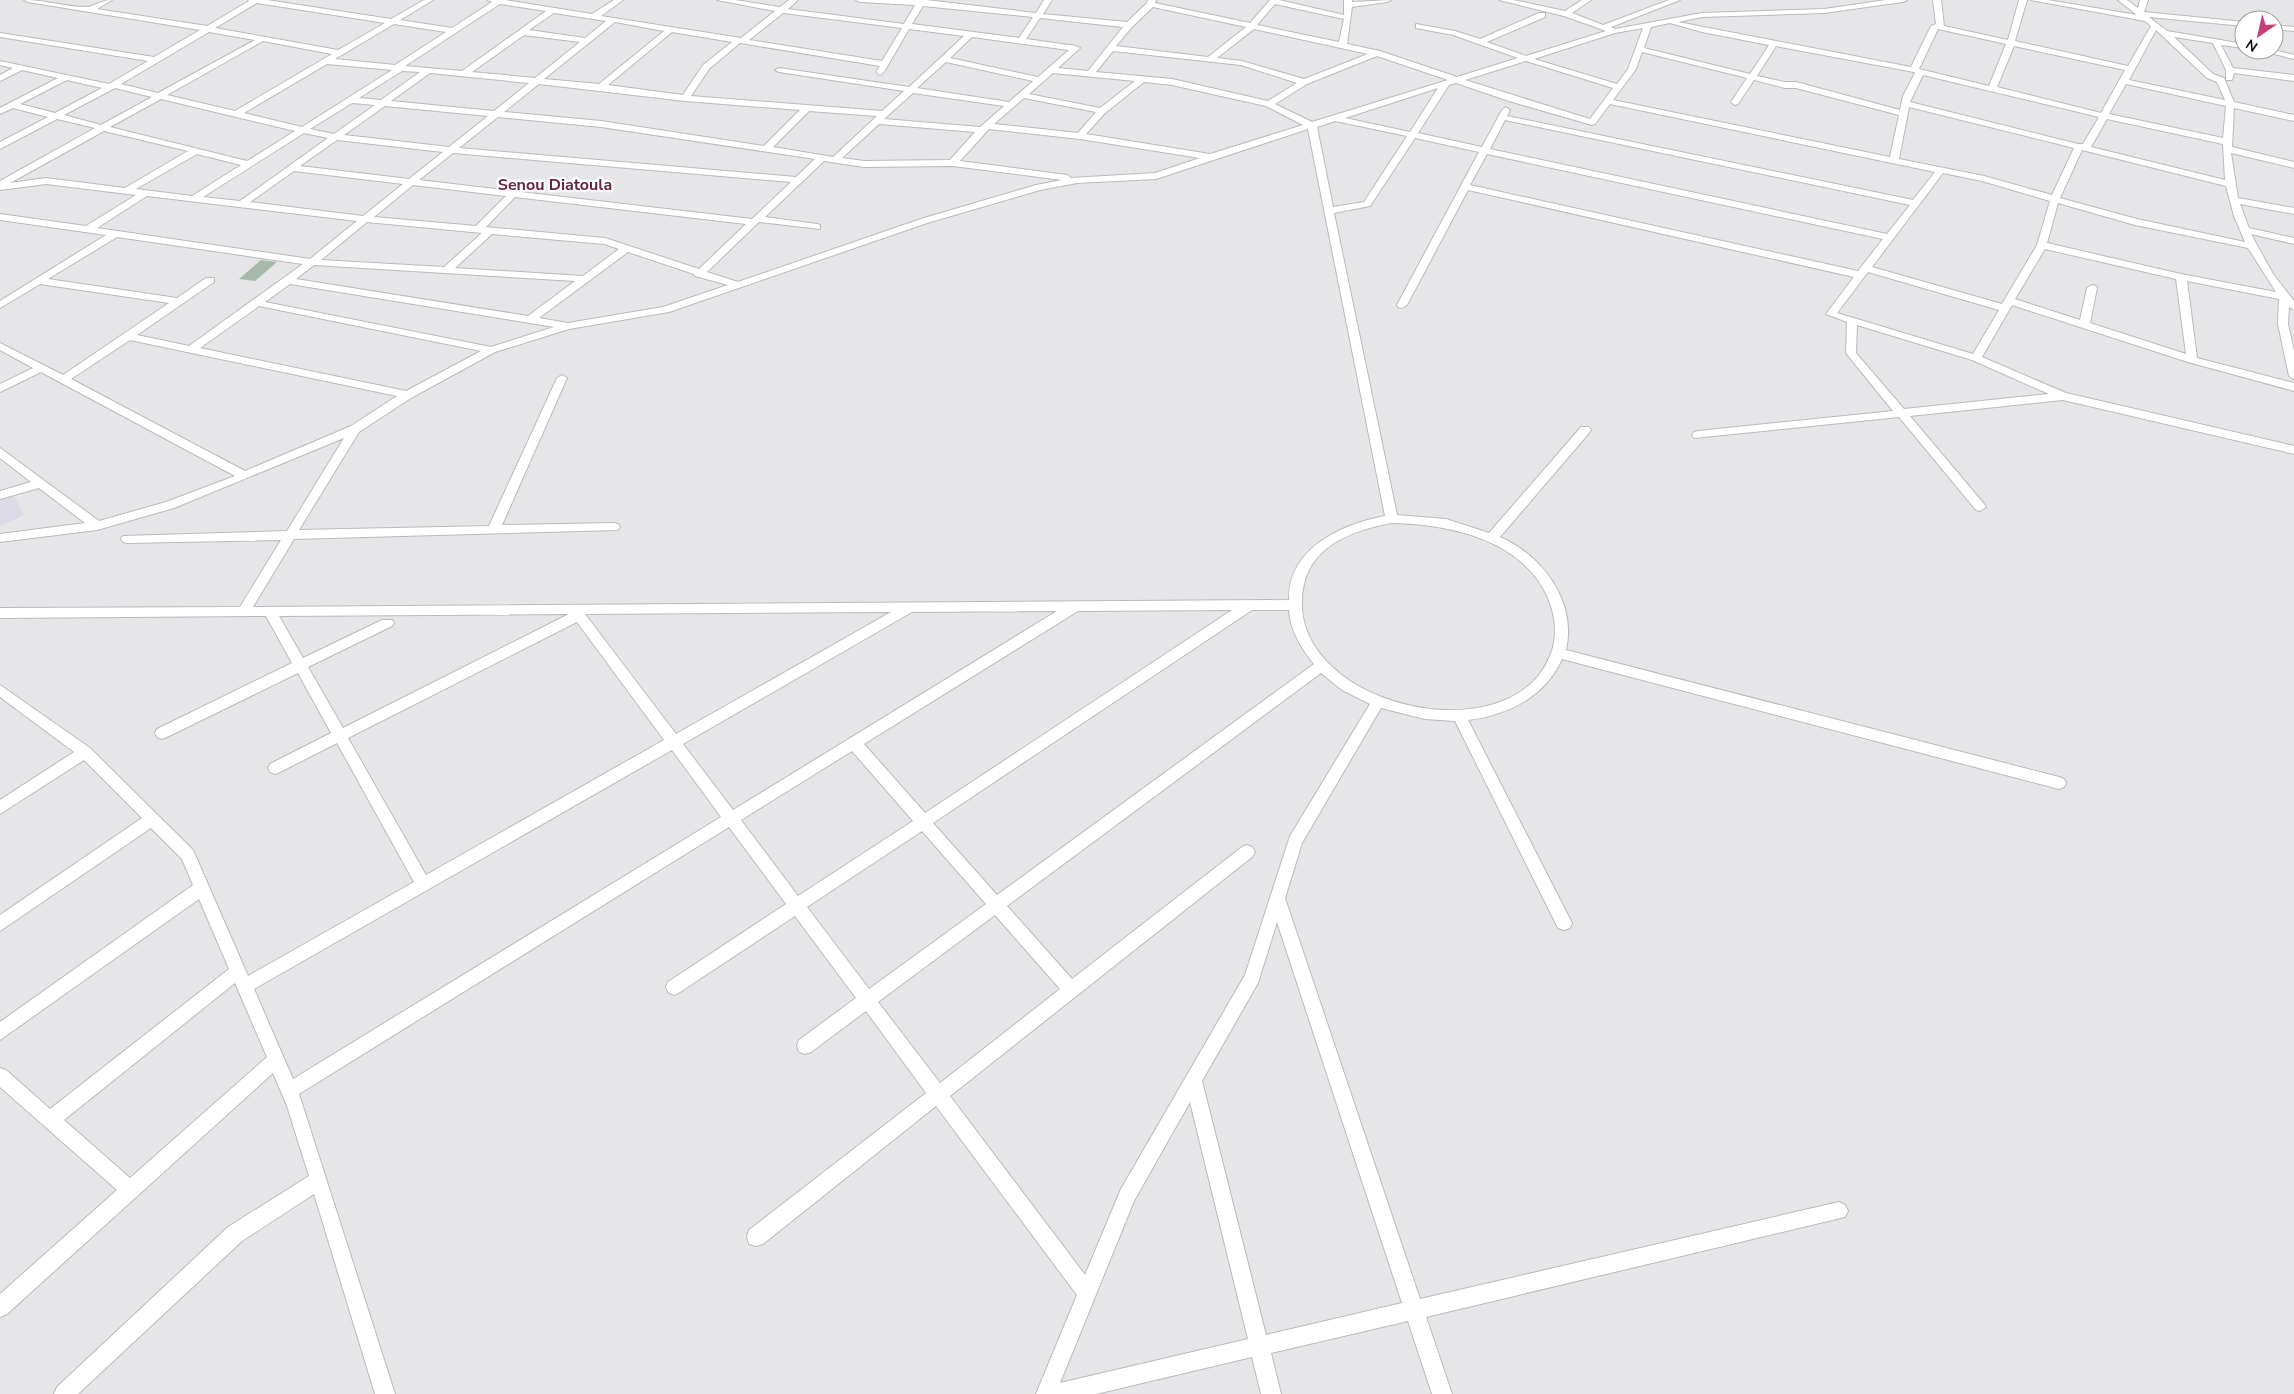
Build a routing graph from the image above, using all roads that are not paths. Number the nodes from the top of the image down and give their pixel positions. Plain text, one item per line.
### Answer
1 (34, 0) edge
2 (108, 0) edge
3 (255, 0) edge
4 (429, 0) edge
5 (497, 0) edge
6 (619, 0) edge
7 (721, 0) edge
8 (794, 0) edge
9 (860, 0) edge
10 (1048, 0) edge
11 (1386, 0) edge
12 (1502, 0) edge
13 (1587, 0) edge
14 (1676, 0) edge
15 (1827, 0) edge
16 (1904, 0) edge
17 (1937, 0) edge
18 (2023, 0) edge
19 (2035, 0) edge
20 (2122, 0) edge
21 (2144, 0) edge
22 (921, 1) edge
23 (1274, 1) edge
24 (1152, 2) edge
25 (1348, 2) edge
26 (1523, 2) edge
27 (1881, 2) edge
28 (554, 9) junction
29 (89, 10) junction
30 (781, 10) junction
31 (1824, 12) junction
32 (1566, 14) junction
33 (1040, 15) junction
34 (1542, 15) dead end
35 (595, 16) junction
36 (1348, 18) junction
37 (614, 19) junction
38 (2148, 20) junction
39 (393, 21) junction
40 (1671, 22) junction
41 (1129, 25) junction
42 (907, 26) junction
43 (1252, 26) junction
44 (1419, 26) dead end
45 (2234, 26) edge
46 (1647, 27) junction
47 (1940, 27) junction
48 (1603, 28) junction
49 (208, 29) junction
50 (671, 29) junction
51 (454, 31) junction
52 (1614, 31) junction
53 (523, 32) junction
54 (2208, 32) junction
55 (2165, 33) junction
56 (971, 34) junction
57 (0, 35) edge
58 (10, 37) junction
59 (262, 39) junction
60 (740, 40) junction
61 (587, 41) junction
62 (1021, 41) junction
63 (0, 42) edge
64 (1480, 42) junction
65 (2011, 42) junction
66 (2234, 42) edge
67 (1774, 44) junction
68 (1343, 45) junction
69 (1110, 48) junction
70 (1639, 49) junction
71 (340, 53) junction
72 (1378, 53) junction
73 (944, 59) junction
74 (1210, 59) junction
75 (1527, 59) junction
76 (155, 60) junction
77 (325, 61) junction
78 (0, 62) edge
79 (884, 64) junction
80 (22, 67) junction
81 (398, 68) junction
82 (2130, 69) junction
83 (778, 70) dead end
84 (1051, 70) junction
85 (2230, 70) junction
86 (428, 71) junction
87 (1917, 71) junction
88 (464, 74) junction
89 (1090, 74) junction
90 (66, 77) junction
91 (0, 78) edge
92 (1752, 78) junction
93 (2294, 78) edge
94 (1142, 79) junction
95 (1039, 80) junction
96 (1458, 80) junction
97 (2221, 80) junction
98 (538, 81) junction
99 (2124, 81) junction
100 (1304, 82) junction
101 (873, 83) junction
102 (1445, 84) junction
103 (112, 86) junction
104 (601, 86) junction
105 (1619, 87) junction
106 (912, 88) junction
107 (1992, 89) junction
108 (1022, 95) junction
109 (160, 96) junction
110 (685, 98) junction
111 (1512, 99) junction
112 (351, 100) junction
113 (1608, 101) junction
114 (1735, 102) dead end
115 (382, 103) junction
116 (1269, 104) junction
117 (2230, 104) junction
118 (12, 105) junction
119 (1012, 105) junction
120 (807, 108) junction
121 (1905, 109) junction
122 (0, 111) edge
123 (1102, 111) junction
124 (235, 114) junction
125 (497, 114) junction
126 (56, 116) junction
127 (2105, 116) junction
128 (880, 118) junction
129 (1502, 118) junction
130 (2294, 118) edge
131 (1337, 119) junction
132 (1312, 126) junction
133 (103, 128) junction
134 (985, 128) junction
135 (302, 131) junction
136 (1412, 135) junction
137 (1080, 136) junction
138 (334, 137) junction
139 (2228, 145) junction
140 (0, 146) edge
141 (2083, 146) junction
142 (767, 148) junction
143 (451, 150) junction
144 (1484, 150) junction
145 (195, 151) junction
146 (823, 157) junction
147 (1210, 157) junction
148 (836, 159) junction
149 (1894, 161) junction
150 (953, 162) junction
151 (249, 164) junction
152 (2294, 165) edge
153 (291, 168) junction
154 (1941, 170) junction
155 (798, 180) junction
156 (1077, 180) junction
157 (412, 182) junction
158 (2230, 184) junction
159 (0, 186) edge
160 (1465, 187) junction
161 (127, 190) junction
162 (147, 192) junction
163 (513, 194) junction
164 (196, 197) junction
165 (2055, 198) junction
166 (2236, 200) junction
167 (243, 202) junction
168 (1916, 203) junction
169 (1330, 211) junction
170 (2294, 211) edge
171 (0, 217) edge
172 (366, 218) junction
173 (755, 221) junction
174 (817, 227) dead end
175 (479, 229) junction
176 (87, 230) junction
177 (490, 230) junction
178 (2245, 230) junction
179 (116, 234) junction
180 (1890, 237) junction
181 (2294, 241) edge
182 (2042, 245) junction
183 (2250, 246) junction
184 (627, 248) junction
185 (312, 262) junction
186 (447, 270) junction
187 (1863, 271) junction
188 (699, 274) junction
189 (2181, 278) junction
190 (586, 279) junction
191 (210, 280) dead end
192 (288, 281) junction
193 (38, 282) junction
194 (735, 284) junction
195 (2092, 288) dead end
196 (2286, 294) edge
197 (178, 301) junction
198 (257, 303) junction
199 (2008, 304) junction
200 (0, 305) edge
201 (1402, 305) dead end
202 (2294, 307) edge
203 (530, 320) junction
204 (1852, 320) junction
205 (2084, 325) junction
206 (567, 326) junction
207 (128, 336) junction
208 (0, 346) edge
209 (191, 349) junction
210 (491, 350) junction
211 (1976, 358) junction
212 (2192, 360) junction
213 (41, 368) junction
214 (2294, 376) edge
215 (562, 378) dead end
216 (63, 380) junction
217 (2294, 387) edge
218 (0, 388) edge
219 (407, 394) junction
220 (2063, 396) junction
221 (1901, 413) junction
222 (355, 429) junction
223 (1585, 430) dead end
224 (1698, 435) dead end
225 (2294, 450) edge
226 (0, 452) edge
227 (245, 476) junction
228 (40, 483) junction
229 (0, 495) edge
230 (1980, 507) dead end
231 (1392, 519) junction
232 (97, 526) junction
233 (614, 527) dead end
234 (494, 529) junction
235 (291, 535) junction
236 (0, 538) edge
237 (1492, 538) junction
238 (127, 539) dead end
239 (1250, 605) junction
240 (1294, 605) junction
241 (1077, 606) junction
242 (910, 607) junction
243 (270, 611) junction
244 (244, 612) junction
245 (576, 612) junction
246 (0, 613) edge
247 (387, 623) dead end
248 (1558, 653) junction
249 (300, 665) junction
250 (1322, 666) junction
251 (0, 690) edge
252 (1378, 702) junction
253 (1459, 715) junction
254 (162, 733) dead end
255 (340, 736) junction
256 (674, 742) junction
257 (854, 743) junction
258 (85, 752) junction
259 (275, 768) dead end
260 (2059, 783) dead end
261 (0, 808) edge
262 (152, 819) junction
263 (731, 819) junction
264 (923, 822) junction
265 (1247, 852) dead end
266 (423, 884) junction
267 (202, 888) junction
268 (1277, 898) junction
269 (996, 905) junction
270 (796, 906) junction
271 (1564, 923) dead end
272 (0, 924) edge
273 (241, 979) junction
274 (674, 987) dead end
275 (1071, 990) junction
276 (867, 1000) junction
277 (0, 1032) edge
278 (805, 1046) dead end
279 (276, 1060) junction
280 (0, 1076) edge
281 (1193, 1079) junction
282 (290, 1090) junction
283 (938, 1094) junction
284 (50, 1120) junction
285 (319, 1180) junction
286 (130, 1190) junction
287 (1838, 1211) dead end
288 (756, 1237) dead end
289 (1087, 1293) junction
290 (0, 1307) edge
291 (1414, 1310) junction
292 (1259, 1346) junction
293 (64, 1394) edge
294 (385, 1394) edge
295 (1046, 1394) edge
296 (1054, 1394) edge
297 (1271, 1394) edge
298 (1442, 1394) edge

1 - 29 street
2 - 29 street
3 - 39 street
3 - 49 street
4 - 39 street
5 - 28 street
5 - 51 street
6 - 35 street
7 - 30 street
8 - 30 street
9 - 22 street
10 - 33 street
11 - 25 street
12 - 26 street
13 - 32 street
14 - 48 street
15 - 31 street
16 - 27 street
17 - 47 street
18 - 65 street
19 - 38 street
20 - 38 street
21 - 38 street
22 - 33 street
22 - 42 street
23 - 36 street
23 - 43 street
24 - 41 street
24 - 43 street
25 - 36 street
26 - 32 street
27 - 31 street
28 - 35 street
28 - 53 street
29 - 49 street
30 - 42 street
30 - 60 street
31 - 40 street
32 - 48 street
33 - 41 street
33 - 62 street
34 - 64 street
35 - 37 street
36 - 68 street
37 - 50 street
37 - 61 street
38 - 54 street
38 - 55 street
38 - 82 street
39 - 51 street
39 - 71 street
40 - 46 street
40 - 67 street
41 - 69 street
42 - 56 street
42 - 79 street
43 - 68 street
43 - 74 street
44 - 64 street
45 - 54 street
46 - 52 street
46 - 70 street
47 - 65 street
47 - 87 street
48 - 52 street
49 - 59 street
49 - 76 street
50 - 60 street
50 - 104 street
51 - 81 street
52 - 75 street
53 - 61 street
53 - 88 street
54 - 55 street
54 - 66 street
54 - 85 street
55 - 97 street
56 - 62 street
56 - 73 street
57 - 58 street
58 - 63 street
58 - 76 street
59 - 71 street
59 - 109 street
60 - 79 street
60 - 110 street
61 - 98 street
62 - 84 street
64 - 75 street
65 - 82 street
65 - 107 street
67 - 87 street
67 - 92 street
68 - 72 street
69 - 74 street
69 - 89 street
70 - 92 street
70 - 105 street
71 - 77 street
72 - 96 street
72 - 100 street
73 - 95 street
73 - 106 street
74 - 100 street
75 - 96 street
75 - 105 street
76 - 103 street
77 - 81 street
77 - 124 street
78 - 80 street
79 - 101 street
80 - 90 street
80 - 91 street
81 - 86 street
81 - 112 street
82 - 99 street
83 - 101 street
84 - 89 street
84 - 95 street
85 - 93 street
85 - 97 street
86 - 88 street
86 - 115 street
87 - 107 street
87 - 121 street
88 - 98 street
89 - 94 street
90 - 103 street
90 - 118 street
92 - 114 street
92 - 121 street
94 - 116 street
94 - 123 street
95 - 108 street
96 - 102 street
96 - 111 street
97 - 117 street
98 - 104 street
98 - 125 street
99 - 117 street
99 - 127 street
100 - 116 street
101 - 106 street
102 - 131 street
102 - 136 street
103 - 109 street
103 - 126 street
104 - 110 street
105 - 113 street
106 - 119 street
106 - 128 street
107 - 127 street
108 - 119 street
108 - 123 street
109 - 124 street
109 - 133 street
110 - 120 street
111 - 113 street
111 - 129 street
112 - 115 street
112 - 135 street
113 - 149 street
115 - 125 street
115 - 138 street
116 - 132 street
117 - 130 street
117 - 139 street
118 - 122 street
118 - 126 street
119 - 134 street
120 - 128 street
120 - 142 street
121 - 141 street
121 - 149 street
123 - 137 street
124 - 135 street
125 - 142 street
125 - 143 street
126 - 133 street
126 - 140 street
127 - 139 street
127 - 141 street
128 - 134 street
128 - 148 street
129 - 144 street
129 - 168 street
131 - 132 street
131 - 136 street
132 - 147 street
132 - 169 street
133 - 145 street
133 - 159 street
134 - 137 street
134 - 150 street
135 - 138 street
135 - 151 street
136 - 144 street
136 - 169 street
137 - 147 street
138 - 143 street
138 - 153 street
139 - 152 street
139 - 158 street
141 - 158 street
141 - 165 street
142 - 146 street
143 - 155 street
143 - 157 street
144 - 160 street
144 - 180 street
145 - 151 street
145 - 161 street
146 - 148 street
146 - 155 street
147 - 156 street
148 - 150 street
149 - 154 street
150 - 156 street
151 - 164 street
153 - 157 street
153 - 167 street
154 - 165 street
154 - 168 street
155 - 173 street
156 - 194 street
157 - 163 street
157 - 172 street
158 - 166 street
159 - 161 street
160 - 187 street
160 - 201 street
161 - 162 street
162 - 164 street
162 - 176 street
163 - 173 street
163 - 175 street
164 - 167 street
165 - 182 street
165 - 183 street
166 - 170 street
166 - 178 street
167 - 172 street
168 - 180 street
169 - 231 street
171 - 176 street
172 - 175 street
172 - 185 street
173 - 174 street
173 - 188 street
175 - 177 street
176 - 179 street
177 - 184 street
177 - 186 street
178 - 181 street
178 - 183 street
179 - 185 street
179 - 193 street
180 - 187 street
182 - 189 street
182 - 199 street
183 - 196 street
184 - 188 street
184 - 190 street
185 - 186 street
185 - 192 street
186 - 190 street
187 - 199 street
187 - 204 street
188 - 194 street
189 - 196 street
189 - 212 street
190 - 203 street
191 - 197 street
192 - 198 street
192 - 203 street
193 - 197 street
193 - 200 street
194 - 206 street
195 - 205 street
196 - 202 street
196 - 214 street
197 - 207 street
198 - 209 street
198 - 210 street
199 - 205 street
199 - 211 street
203 - 206 street
204 - 211 street
204 - 221 street
205 - 212 street
206 - 210 street
207 - 209 street
207 - 216 street
208 - 213 street
209 - 219 street
210 - 219 street
211 - 220 street
212 - 217 street
213 - 216 street
213 - 218 street
215 - 234 street
216 - 227 street
219 - 222 street
220 - 221 street
220 - 225 street
221 - 224 street
221 - 230 street
222 - 227 street
222 - 235 street
223 - 237 street
226 - 228 street
227 - 232 street
228 - 229 street
228 - 232 street
231 - 237 street
231 - 240 street
232 - 236 street
233 - 234 street
234 - 235 street
235 - 238 street
235 - 244 street
237 - 248 street
239 - 240 street
239 - 241 street
239 - 264 street
240 - 250 street
241 - 242 street
241 - 257 street
242 - 245 street
242 - 256 street
243 - 244 street
243 - 245 street
243 - 249 street
244 - 246 street
245 - 255 street
245 - 256 street
247 - 249 street
248 - 253 street
248 - 260 street
249 - 254 street
249 - 255 street
250 - 252 street
250 - 269 street
251 - 258 street
252 - 253 street
252 - 268 street
253 - 271 street
255 - 259 street
255 - 266 street
256 - 263 street
256 - 266 street
257 - 263 street
257 - 264 street
258 - 261 street
258 - 262 street
262 - 267 street
262 - 272 street
263 - 270 street
263 - 282 street
264 - 269 street
264 - 270 street
265 - 275 street
266 - 273 street
267 - 273 street
267 - 277 street
268 - 281 street
268 - 291 street
269 - 275 street
269 - 276 street
270 - 274 street
270 - 276 street
273 - 279 street
273 - 284 street
275 - 283 street
276 - 278 street
276 - 283 street
279 - 282 street
279 - 286 street
280 - 284 street
281 - 289 street
281 - 292 street
282 - 285 street
283 - 288 street
283 - 289 street
284 - 286 street
285 - 293 street
285 - 294 street
286 - 290 street
287 - 291 street
289 - 295 street
291 - 292 street
291 - 298 street
292 - 296 street
292 - 297 street

